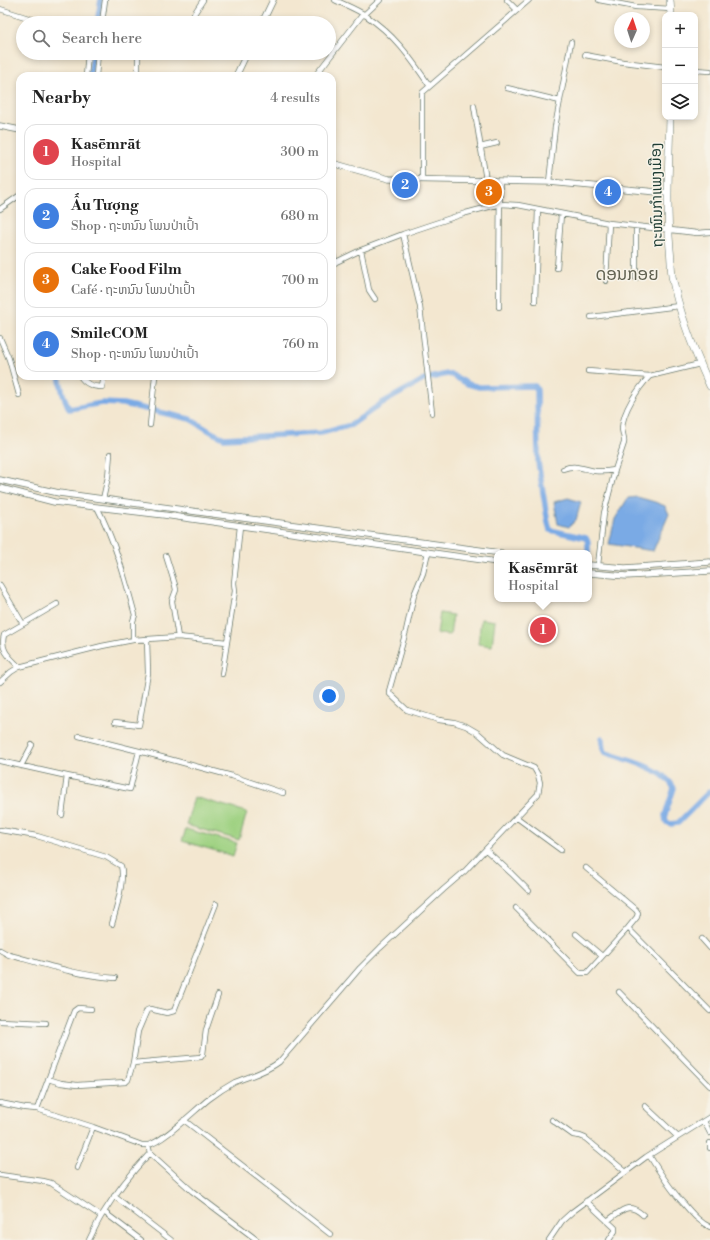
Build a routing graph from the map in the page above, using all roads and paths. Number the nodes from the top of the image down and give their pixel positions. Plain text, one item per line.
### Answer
1 (105, 0) edge
2 (203, 0) edge
3 (273, 0) edge
4 (335, 0) edge
5 (380, 0) edge
6 (507, 0) edge
7 (529, 0) edge
8 (599, 0) edge
9 (670, 0) edge
10 (0, 9) edge
11 (517, 10) junction
12 (671, 12) edge
13 (194, 14) dead end
14 (364, 14) junction
15 (22, 16) edge
16 (103, 16) edge
17 (265, 16) edge
18 (571, 42) dead end
19 (336, 49) edge
20 (584, 55) dead end
21 (87, 60) edge
22 (97, 60) edge
23 (138, 60) edge
24 (244, 60) edge
25 (328, 60) edge
26 (662, 67) edge
27 (698, 70) edge
28 (710, 71) edge
29 (86, 72) edge
30 (96, 72) edge
31 (138, 72) edge
32 (238, 72) edge
33 (318, 72) edge
34 (429, 85) junction
35 (507, 88) dead end
36 (560, 101) junction
37 (474, 106) dead end
38 (670, 120) edge
39 (0, 126) edge
40 (16, 129) edge
41 (497, 143) dead end
42 (480, 147) junction
43 (336, 164) edge
44 (422, 179) junction
45 (486, 180) junction
46 (500, 181) junction
47 (548, 182) junction
48 (668, 193) junction
49 (16, 198) edge
50 (500, 204) junction
51 (0, 209) edge
52 (538, 209) junction
53 (561, 214) junction
54 (609, 223) junction
55 (636, 226) junction
56 (668, 230) junction
57 (710, 232) edge
58 (403, 234) junction
59 (361, 250) junction
60 (336, 262) edge
61 (557, 268) dead end
62 (636, 278) dead end
63 (606, 281) dead end
64 (375, 299) dead end
65 (535, 301) dead end
66 (679, 306) junction
67 (500, 307) dead end
68 (591, 317) dead end
69 (0, 338) edge
70 (700, 364) junction
71 (588, 371) dead end
72 (650, 376) junction
73 (83, 380) edge
74 (103, 380) edge
75 (155, 380) edge
76 (710, 386) edge
77 (19, 395) dead end
78 (432, 413) dead end
79 (150, 425) dead end
80 (110, 454) dead end
81 (563, 469) dead end
82 (615, 470) junction
83 (0, 480) edge
84 (0, 488) edge
85 (103, 499) junction
86 (97, 507) junction
87 (240, 526) junction
88 (428, 552) junction
89 (494, 552) edge
90 (166, 556) dead end
91 (494, 562) edge
92 (710, 562) edge
93 (592, 564) edge
94 (598, 565) junction
95 (710, 571) edge
96 (592, 573) edge
97 (0, 585) edge
98 (57, 604) dead end
99 (23, 624) junction
100 (178, 637) junction
101 (147, 639) junction
102 (133, 640) junction
103 (227, 642) junction
104 (19, 667) junction
105 (222, 674) dead end
106 (0, 682) edge
107 (115, 722) dead end
108 (79, 736) dead end
109 (32, 745) dead end
110 (139, 751) junction
111 (0, 761) edge
112 (20, 766) junction
113 (67, 776) junction
114 (283, 793) dead end
115 (62, 815) dead end
116 (516, 817) junction
117 (0, 830) edge
118 (486, 850) junction
119 (561, 850) dead end
120 (586, 868) dead end
121 (529, 891) dead end
122 (216, 904) dead end
123 (516, 908) dead end
124 (112, 924) dead end
125 (628, 928) junction
126 (576, 934) dead end
127 (702, 939) dead end
128 (710, 948) edge
129 (0, 950) edge
130 (602, 956) junction
131 (115, 978) dead end
132 (618, 992) dead end
133 (218, 996) dead end
134 (90, 1009) dead end
135 (710, 1011) edge
136 (0, 1021) edge
137 (46, 1023) dead end
138 (133, 1063) junction
139 (48, 1079) junction
140 (710, 1086) edge
141 (0, 1103) edge
142 (645, 1106) dead end
143 (37, 1109) junction
144 (710, 1117) edge
145 (184, 1120) junction
146 (552, 1120) dead end
147 (704, 1121) junction
148 (93, 1127) junction
149 (710, 1133) edge
150 (678, 1137) junction
151 (710, 1143) edge
152 (148, 1145) junction
153 (710, 1148) edge
154 (150, 1153) junction
155 (649, 1155) junction
156 (77, 1168) dead end
157 (626, 1172) junction
158 (0, 1175) edge
159 (114, 1196) junction
160 (586, 1201) junction
161 (102, 1214) junction
162 (643, 1215) dead end
163 (607, 1221) junction
164 (710, 1227) edge
165 (330, 1234) dead end
166 (89, 1240) edge
167 (141, 1240) edge
168 (171, 1240) edge
169 (257, 1240) edge
170 (549, 1240) edge
171 (609, 1240) edge

1 - 16 street
2 - 13 street
3 - 17 street
4 - 14 street
5 - 14 street
6 - 11 street
7 - 11 street
8 - 12 street
9 - 12 main road
10 - 15 street
11 - 34 street
14 - 19 street
14 - 34 street
18 - 36 street
20 - 26 street
21 - 29 street
22 - 30 street
23 - 31 street
24 - 32 street
25 - 33 street
27 - 28 street
34 - 44 street
35 - 36 street
36 - 47 street
37 - 42 street
38 - 48 main road, ຖະໜົນກຳແພງເມືອງ
39 - 40 street
41 - 42 street
42 - 45 street
43 - 44 street
44 - 45 street
45 - 46 street
46 - 47 street
46 - 50 street
47 - 48 street
48 - 56 main road, ຖະໜົນກຳແພງເມືອງ
49 - 51 street
50 - 52 street
50 - 58 street
50 - 67 street
52 - 53 street
52 - 65 street
53 - 54 street
53 - 61 street
54 - 55 street
54 - 63 street
55 - 56 street
55 - 62 street
56 - 57 street
56 - 66 main road, ຖະໜົນກຳແພງເມືອງ
58 - 59 street
58 - 78 street
59 - 60 street
59 - 64 street
66 - 68 street
66 - 70 main road, ຖະໜົນກຳແພງເມືອງ
69 - 77 street
70 - 72 street
70 - 76 main road, ຖະໜົນກຳແພງເມືອງ
71 - 72 street
72 - 82 street
73 - 74 street
75 - 79 street
80 - 85 street
81 - 82 street
82 - 94 street
83 - 85 street
84 - 86 street
85 - 89 street
86 - 87 street
86 - 102 street
87 - 88 street
87 - 103 street
88 - 91 street
88 - 116 street
90 - 100 street
92 - 94 street
93 - 94 street
95 - 96 street
97 - 99 street
98 - 99 street
99 - 104 street
100 - 101 street
100 - 103 street
101 - 102 street
101 - 107 street
102 - 104 street
103 - 105 street
104 - 106 street
108 - 110 street
109 - 112 street
110 - 113 street
110 - 114 street
111 - 112 street
112 - 113 street
113 - 115 street
116 - 118 street
116 - 119 street
117 - 124 street
118 - 121 street
118 - 145 street
120 - 125 street
122 - 138 street
123 - 130 street
125 - 130 street
125 - 135 street
126 - 130 street
127 - 128 street
129 - 131 street
132 - 140 street
133 - 138 street
134 - 139 street
136 - 137 street
138 - 139 street
139 - 143 street
141 - 143 street
142 - 150 street
143 - 148 street
144 - 147 street
145 - 152 street
145 - 165 street
146 - 157 street
147 - 149 street
147 - 150 street
148 - 152 street
148 - 156 street
150 - 155 street
151 - 153 street
152 - 154 street
154 - 159 street
154 - 169 street
155 - 157 street
155 - 164 street
157 - 160 street
158 - 161 street
159 - 161 street
159 - 168 street
160 - 163 street
160 - 170 street
161 - 166 street
161 - 167 street
162 - 163 street
163 - 171 street

